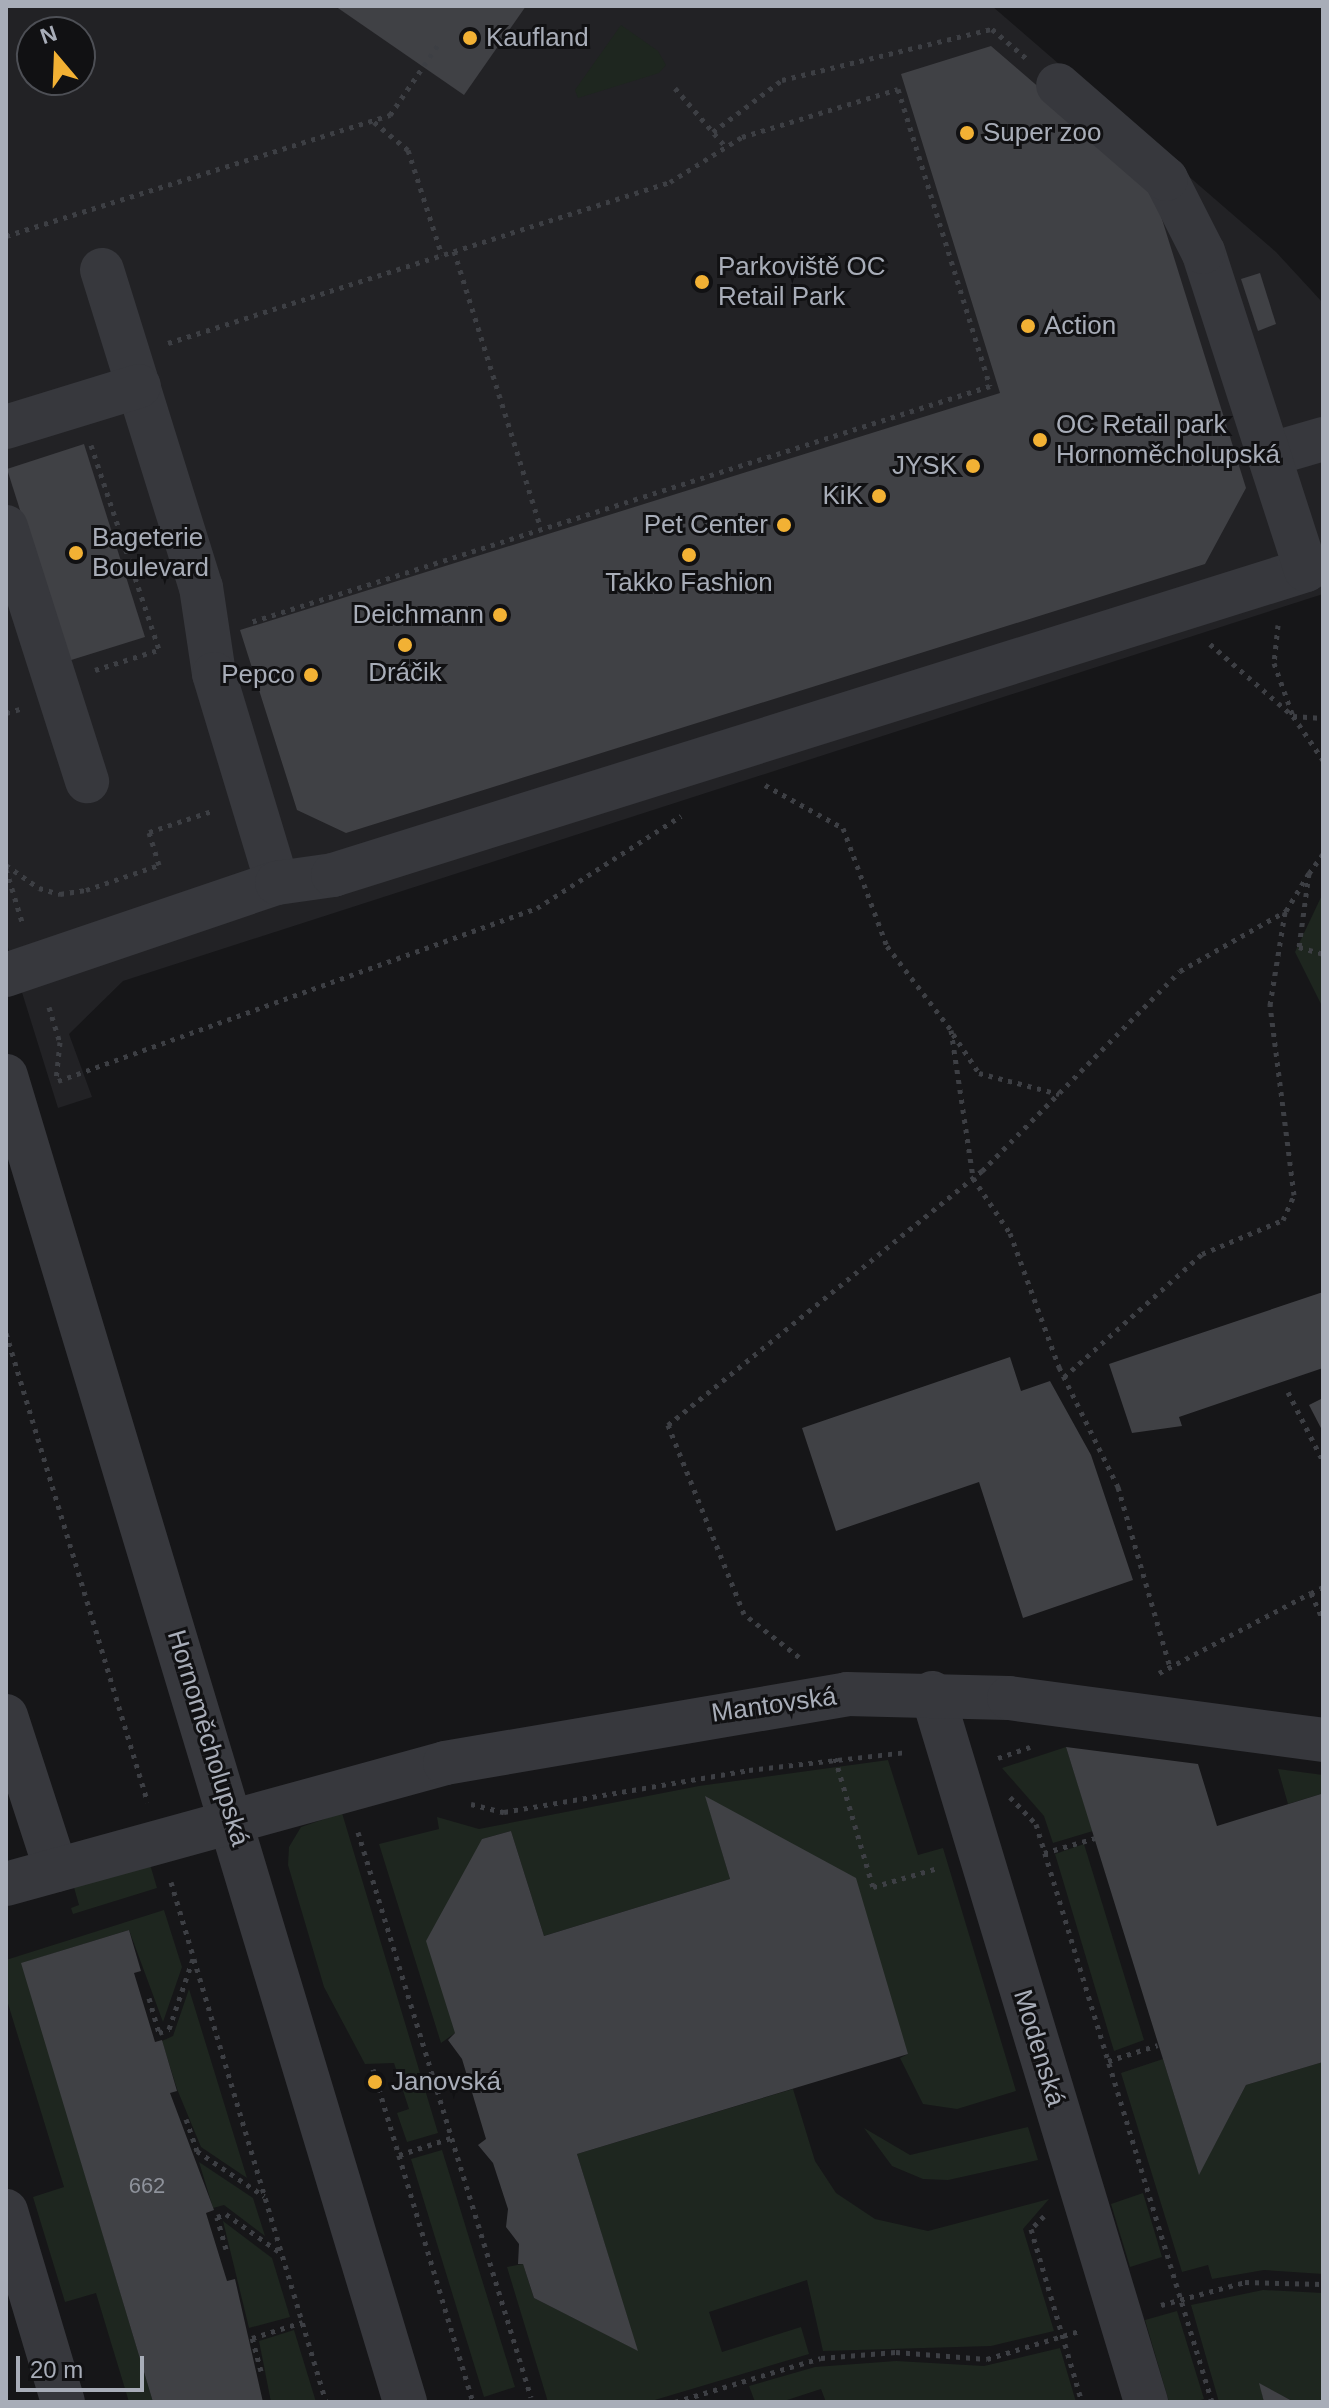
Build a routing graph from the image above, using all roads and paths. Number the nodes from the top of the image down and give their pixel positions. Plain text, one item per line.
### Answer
1 (440, 42) dead end
2 (1058, 85) joint
3 (675, 88) dead end
4 (373, 122) junction
5 (713, 132) junction
6 (725, 146) junction
7 (6, 236) edge
8 (454, 251) junction
9 (442, 255) junction
10 (102, 270) dead end
11 (134, 371) junction
12 (84, 403) junction
13 (6, 427) edge
14 (1323, 439) edge
15 (1268, 455) junction
16 (6, 527) edge
17 (541, 528) junction
18 (1304, 570) edge
19 (1172, 612) junction
20 (208, 636) junction
21 (159, 649) dead end
22 (1293, 716) junction
23 (1323, 718) edge
24 (717, 754) junction
25 (1323, 760) edge
26 (87, 781) dead end
27 (769, 787) junction
28 (756, 792) dead end
29 (222, 808) dead end
30 (691, 813) dead end
31 (1323, 854) edge
32 (6, 865) edge
33 (1309, 873) junction
34 (277, 883) junction
35 (1286, 911) junction
36 (1323, 954) edge
37 (6, 975) edge
38 (951, 1030) junction
39 (6, 1076) edge
40 (58, 1081) dead end
41 (1059, 1094) junction
42 (973, 1178) junction
43 (1064, 1377) junction
44 (1288, 1392) dead end
45 (1323, 1461) edge
46 (1323, 1587) edge
47 (1311, 1593) junction
48 (1323, 1620) edge
49 (1170, 1667) junction
50 (1158, 1683) dead end
51 (932, 1693) junction
52 (847, 1694) junction
53 (6, 1716) edge
54 (1323, 1740) edge
55 (1041, 1744) dead end
56 (835, 1758) junction
57 (973, 1768) junction
58 (455, 1799) dead end
59 (353, 1816) dead end
60 (233, 1817) junction
61 (1095, 1838) dead end
62 (1044, 1853) junction
63 (954, 1863) dead end
64 (56, 1870) junction
65 (6, 1884) edge
66 (194, 1956) dead end
67 (149, 1998) dead end
68 (1158, 2045) dead end
69 (1108, 2061) junction
70 (373, 2069) dead end
71 (186, 2119) dead end
72 (454, 2137) junction
73 (399, 2155) junction
74 (265, 2196) dead end
75 (6, 2211) edge
76 (226, 2249) dead end
77 (283, 2254) dead end
78 (1323, 2284) edge
79 (1181, 2298) junction
80 (1121, 2317) junction
81 (303, 2322) dead end
82 (1062, 2336) junction
83 (261, 2371) dead end
84 (531, 2400) edge
85 (63, 2402) edge
86 (405, 2402) edge
87 (473, 2402) edge
88 (515, 2402) edge
89 (675, 2402) edge
90 (1082, 2402) edge
91 (1146, 2402) edge
92 (1212, 2402) edge

1 - 4 path
2 - 5 path
2 - 15 street
3 - 5 path
4 - 7 path
4 - 9 path
5 - 6 path
6 - 8 path
6 - 17 path
8 - 9 path
8 - 17 path
9 - 11 path
10 - 11 street
11 - 12 street
11 - 20 street
12 - 13 street
12 - 21 path
14 - 15 street
15 - 18 street
16 - 26 street
17 - 20 path
18 - 19 street
18 - 22 path
19 - 22 path
19 - 24 street
20 - 34 street
22 - 23 path
22 - 25 path
24 - 27 path
24 - 34 street
27 - 28 path
27 - 38 path
29 - 32 path
30 - 40 path
31 - 33 path
33 - 35 path
33 - 36 path
34 - 37 street
35 - 41 path
35 - 43 path
38 - 41 path
38 - 42 path
39 - 60 street, Hornoměcholupská
41 - 42 path
42 - 43 path
42 - 52 path
43 - 49 path
44 - 45 path
46 - 47 path
47 - 48 path
47 - 49 path
49 - 50 path
51 - 52 street, Mantovská
51 - 54 street, Mantovská
51 - 57 street, Modenská
52 - 60 street, Mantovská
53 - 64 street
55 - 57 path
56 - 57 path
56 - 58 path
56 - 63 path
57 - 62 path
57 - 80 street, Modenská
59 - 72 path
60 - 64 street, Mantovská
60 - 86 street, Hornoměcholupská
61 - 62 path
62 - 69 path
64 - 65 street, Mantovská
66 - 67 path
68 - 69 path
69 - 79 path
70 - 73 path
71 - 74 path
72 - 73 path
72 - 84 path
73 - 87 path
75 - 85 street
76 - 77 path
78 - 79 path
79 - 80 path
79 - 92 path
80 - 82 path
80 - 91 street, Modenská
81 - 83 path
82 - 89 path
82 - 90 path
84 - 88 path

